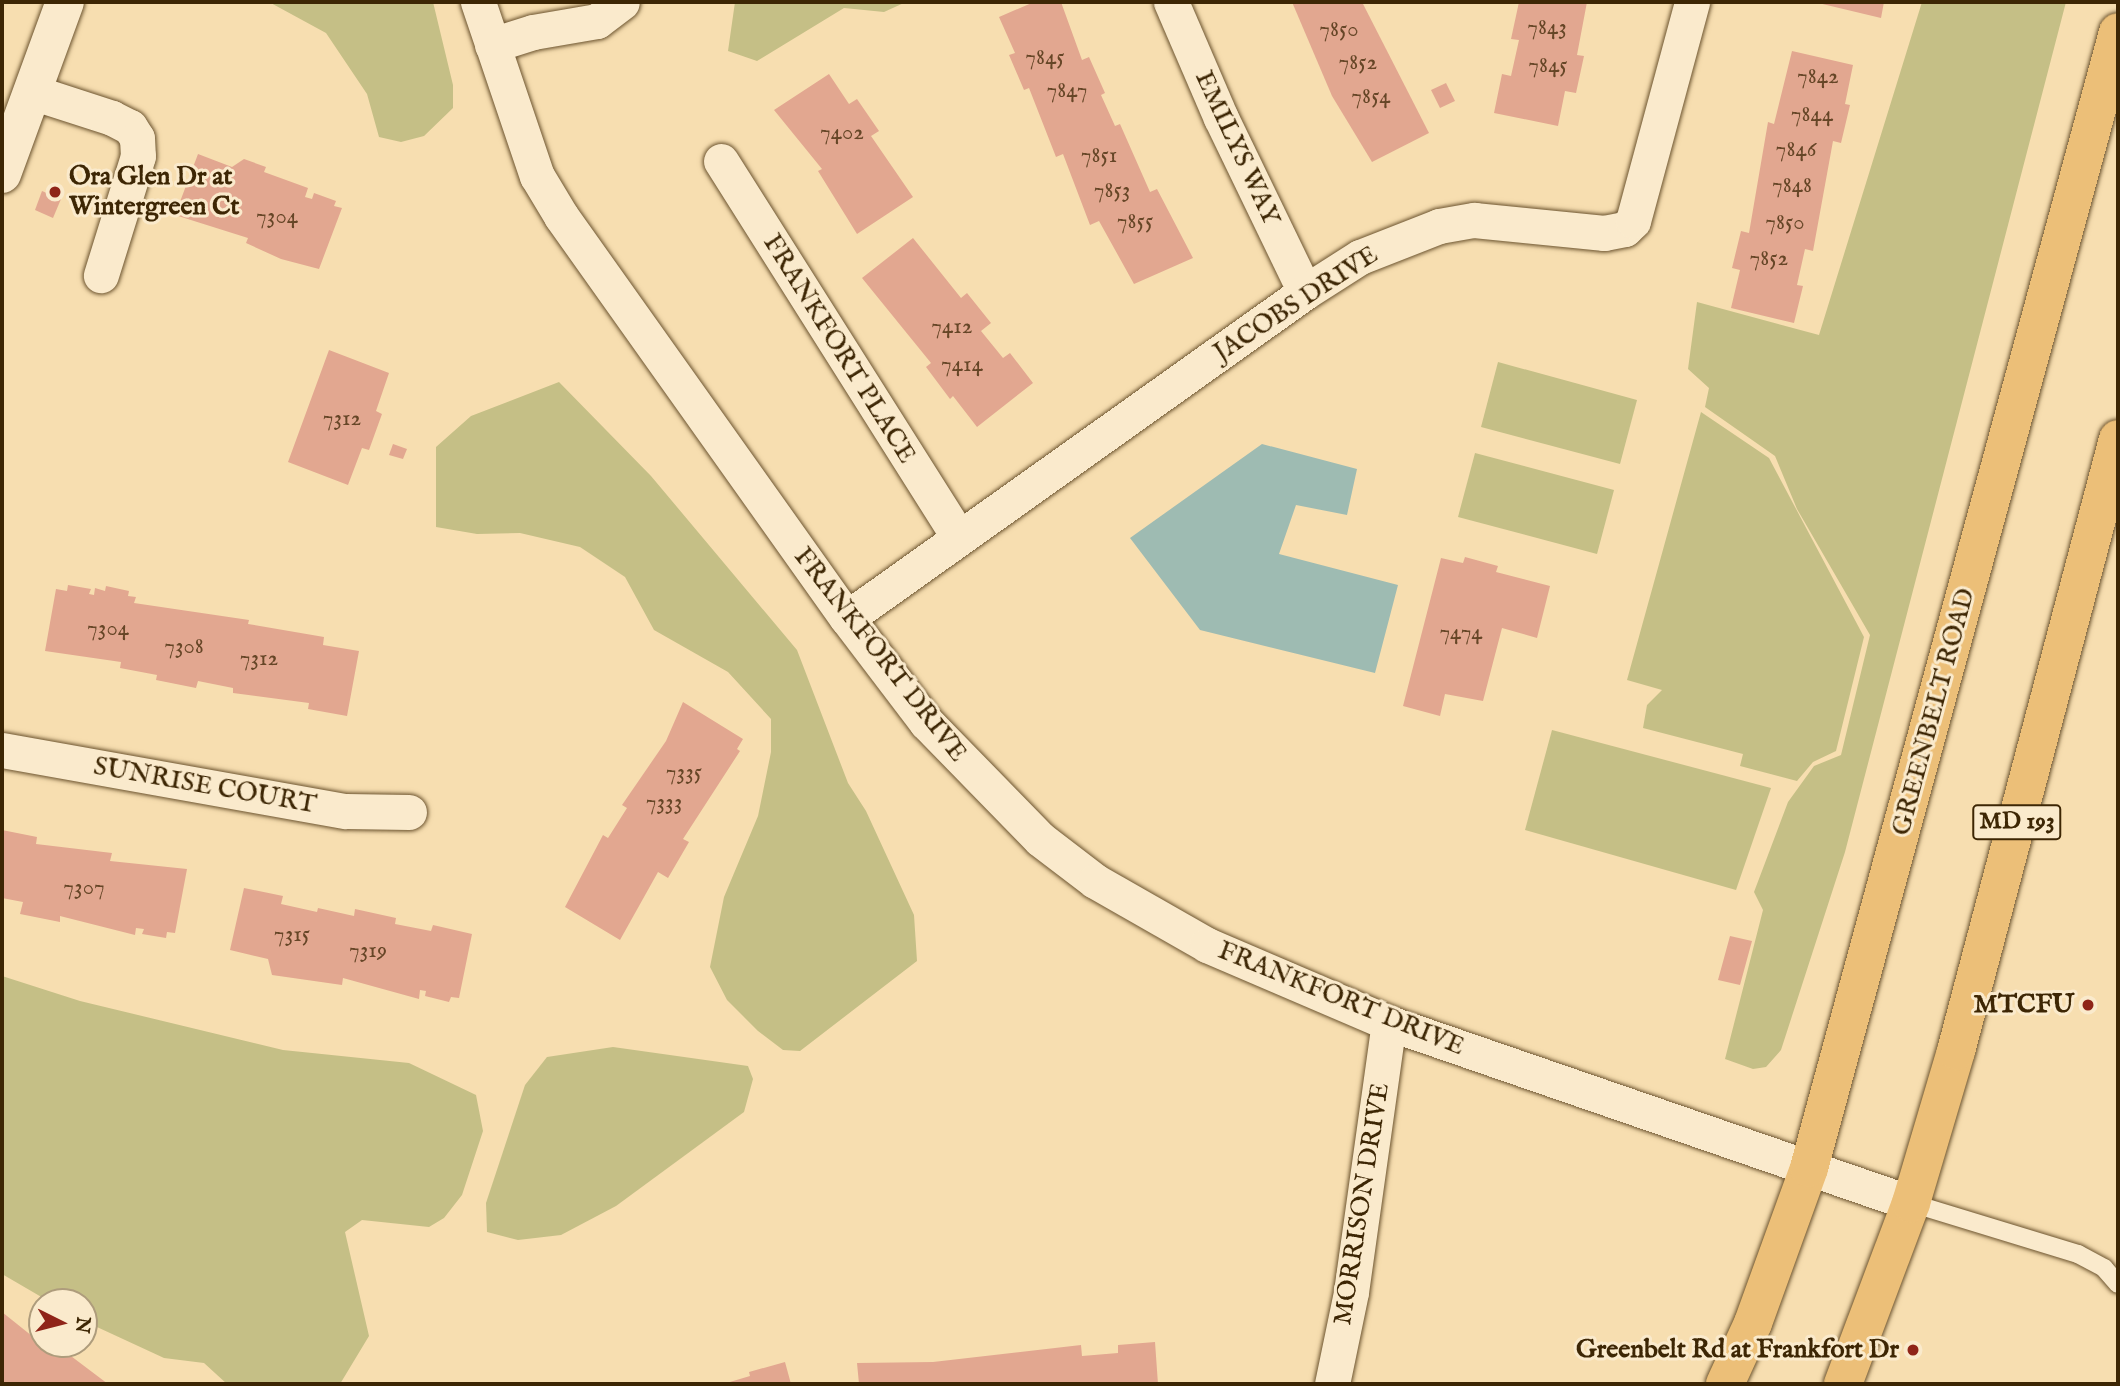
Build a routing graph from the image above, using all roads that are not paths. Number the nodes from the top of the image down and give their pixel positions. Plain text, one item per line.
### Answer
1 (65, 2) edge
2 (478, 2) edge
3 (622, 2) edge
4 (1171, 2) edge
5 (1692, 2) edge
6 (2118, 32) edge
7 (492, 45) junction
8 (17, 86) edge
9 (720, 162) dead end
10 (2, 174) edge
11 (101, 275) dead end
12 (1306, 292) junction
13 (2118, 439) edge
14 (958, 536) junction
15 (847, 618) junction
16 (2, 750) edge
17 (409, 812) dead end
18 (1389, 1023) junction
19 (1809, 1168) junction
20 (1911, 1203) junction
21 (2118, 1284) edge
22 (1332, 1384) edge
23 (1725, 1384) edge
24 (1843, 1384) edge

1 - 8 street
2 - 7 street, FRANKFORT DRIVE
3 - 7 street
4 - 12 street, EMILYS WAY
5 - 12 street, JACOBS DRIVE
6 - 19 main road, GREENBELT ROAD
7 - 15 street, FRANKFORT DRIVE
8 - 10 street
8 - 11 street
9 - 14 street, FRANKFORT PLACE
12 - 14 street, JACOBS DRIVE
13 - 20 main road, MD 193
14 - 15 street, JACOBS DRIVE
15 - 18 street, FRANKFORT DRIVE
16 - 17 street, SUNRISE COURT
18 - 19 street, FRANKFORT DRIVE
18 - 22 street, MORRISON DRIVE
19 - 20 street, FRANKFORT DRIVE
19 - 23 main road, GREENBELT ROAD
20 - 21 lane
20 - 24 main road, MD 193

